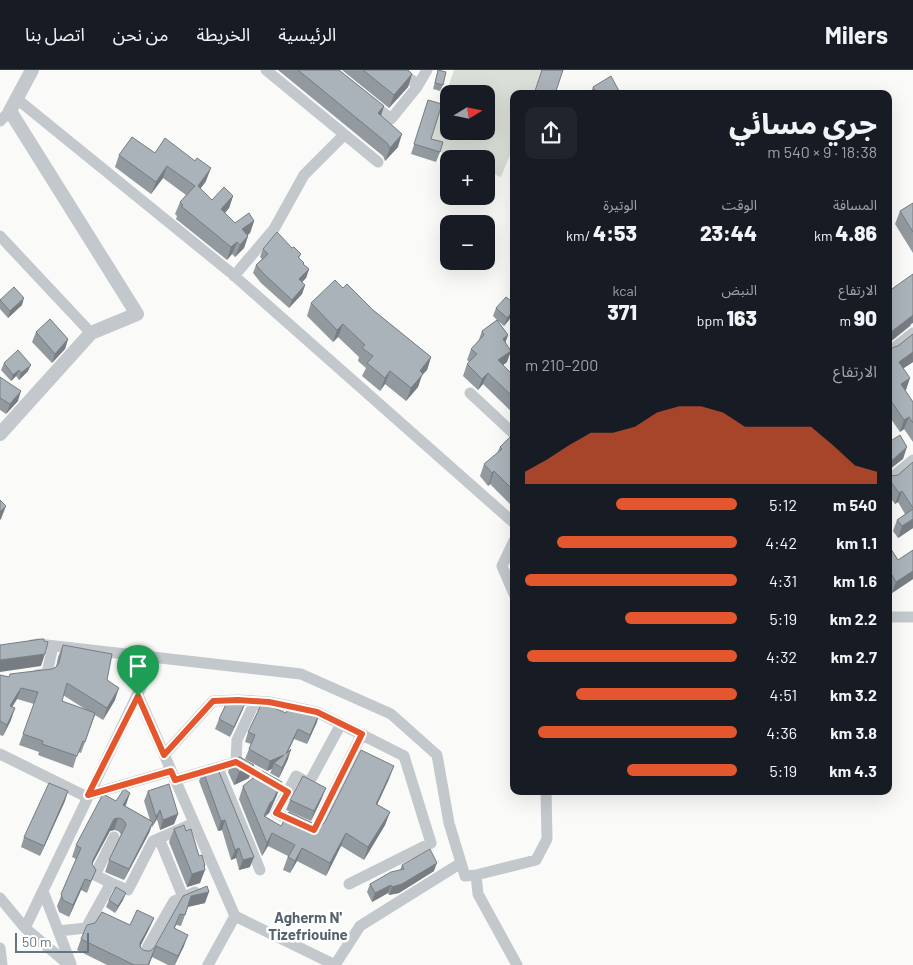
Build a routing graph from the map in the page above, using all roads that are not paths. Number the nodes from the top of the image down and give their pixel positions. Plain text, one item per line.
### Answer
1 (32, 70) edge
2 (266, 70) edge
3 (398, 70) edge
4 (428, 70) edge
5 (417, 87) junction
6 (360, 94) edge
7 (14, 105) junction
8 (0, 122) edge
9 (344, 135) junction
10 (378, 162) dead end
11 (0, 236) edge
12 (234, 276) junction
13 (91, 333) junction
14 (913, 333) edge
15 (892, 350) edge
16 (470, 393) dead end
17 (510, 430) edge
18 (0, 434) edge
19 (913, 460) edge
20 (892, 478) edge
21 (510, 519) edge
22 (510, 549) edge
23 (510, 585) edge
24 (892, 617) edge
25 (913, 617) edge
26 (19, 646) edge
27 (53, 646) junction
28 (155, 658) junction
29 (28, 676) edge
30 (138, 696) junction
31 (269, 702) junction
32 (341, 724) junction
33 (362, 734) junction
34 (0, 754) edge
35 (164, 755) junction
36 (236, 762) junction
37 (218, 768) junction
38 (173, 776) junction
39 (288, 792) junction
40 (546, 795) edge
41 (88, 796) junction
42 (194, 823) junction
43 (114, 837) dead end
44 (159, 838) junction
45 (461, 863) junction
46 (260, 870) dead end
47 (476, 875) junction
48 (111, 883) junction
49 (349, 884) dead end
50 (200, 890) edge
51 (43, 891) junction
52 (183, 896) junction
53 (0, 898) edge
54 (235, 916) junction
55 (26, 928) junction
56 (58, 931) junction
57 (0, 948) edge
58 (143, 955) edge
59 (2, 965) edge
60 (70, 965) edge
61 (208, 965) edge
62 (517, 965) edge

1 - 7 street
2 - 9 street
3 - 5 street
4 - 5 street
5 - 6 street
7 - 8 street
7 - 12 street
7 - 13 street
9 - 10 street
9 - 12 street
11 - 13 street
12 - 21 street
13 - 18 street
14 - 15 street
16 - 17 street
19 - 20 street
22 - 23 street
24 - 25 street
26 - 27 street
27 - 28 street
27 - 29 street
28 - 30 street
28 - 45 street
30 - 35 street
30 - 41 street
31 - 32 street
31 - 35 street
31 - 36 street
32 - 33 street
32 - 39 street
33 - 39 street
33 - 49 street
34 - 41 street
35 - 38 street
36 - 37 street
36 - 39 street
37 - 38 street
37 - 46 street
38 - 41 street
38 - 42 street
40 - 47 street
41 - 51 street
42 - 44 street
42 - 54 street
43 - 48 street
44 - 48 street
44 - 52 street
45 - 47 street
45 - 54 street
47 - 62 street
48 - 56 street
50 - 52 street
51 - 55 street
51 - 56 street
52 - 58 street
53 - 55 street
54 - 61 street
55 - 60 street
56 - 60 street
57 - 59 street

